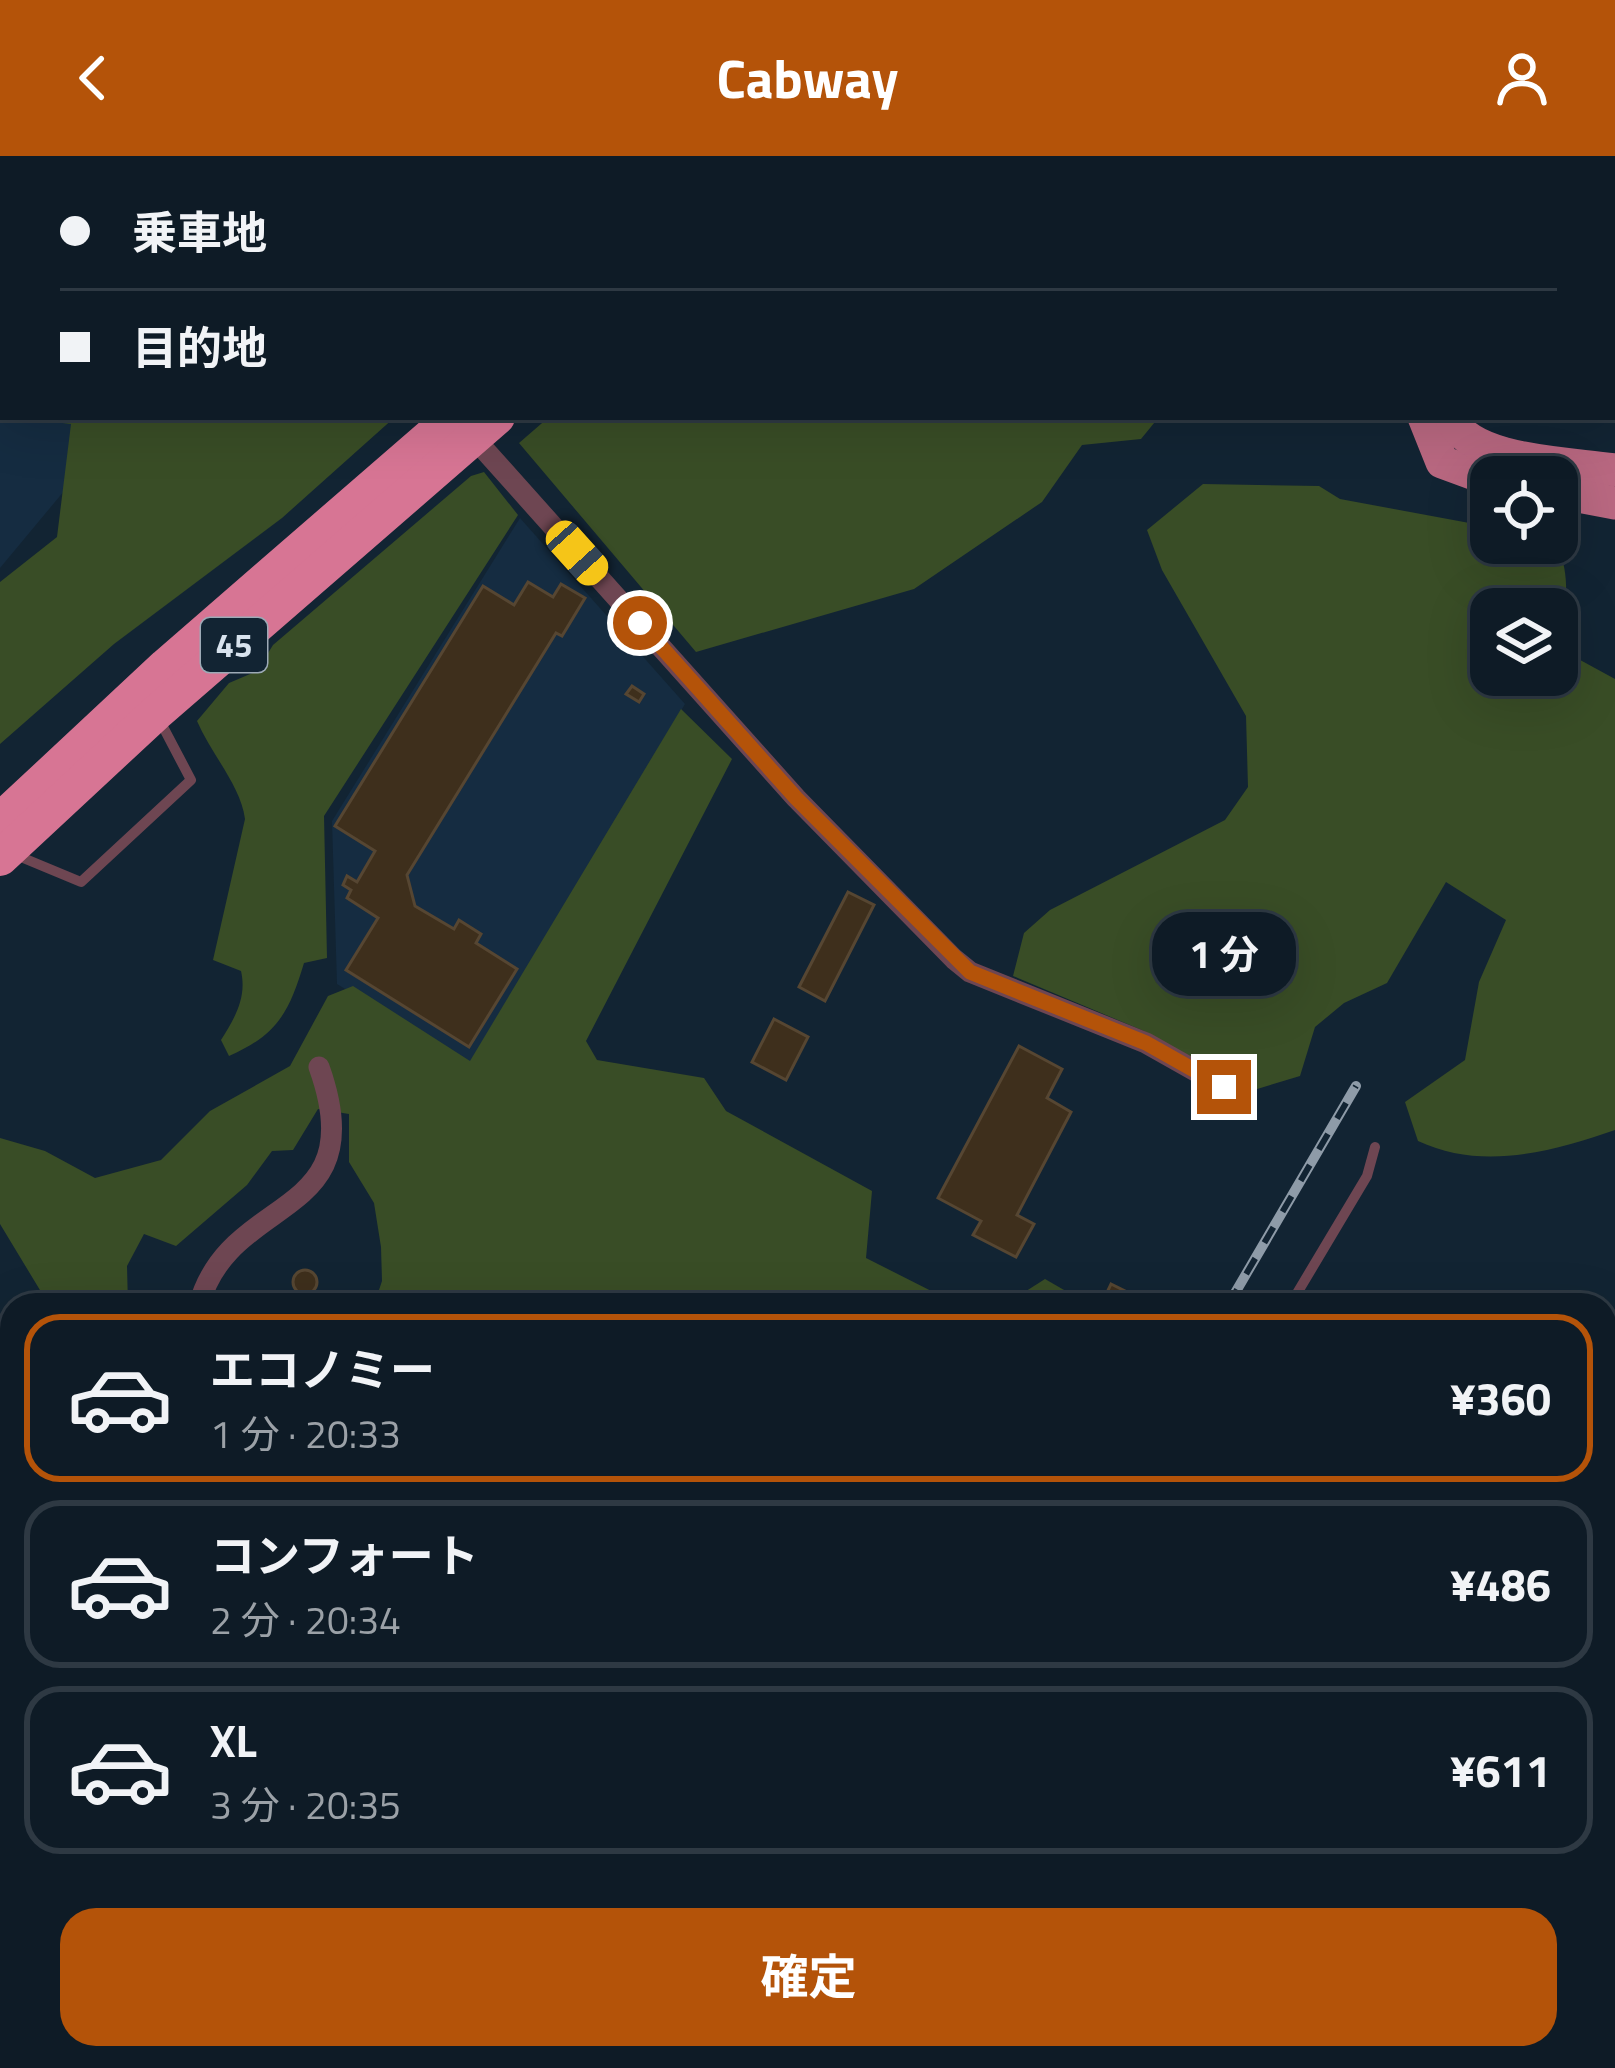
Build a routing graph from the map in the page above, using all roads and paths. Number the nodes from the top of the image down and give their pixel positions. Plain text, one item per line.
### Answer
1 (1425, 420) edge
2 (1453, 420) edge
3 (463, 421) edge
4 (1615, 470) edge
5 (1470, 472) edge
6 (1578, 496) edge
7 (1615, 503) edge
8 (156, 713) junction
9 (2, 844) edge
10 (319, 1067) dead end
11 (1224, 1087) dead end
12 (1375, 1147) dead end
13 (202, 1293) edge
14 (1297, 1293) edge

1 - 5 main road
2 - 4 main road
3 - 8 highway, 45
3 - 9 highway, 45
3 - 11 street
6 - 7 main road
8 - 9 highway, 45
8 - 9 lane
10 - 13 street
12 - 14 lane

